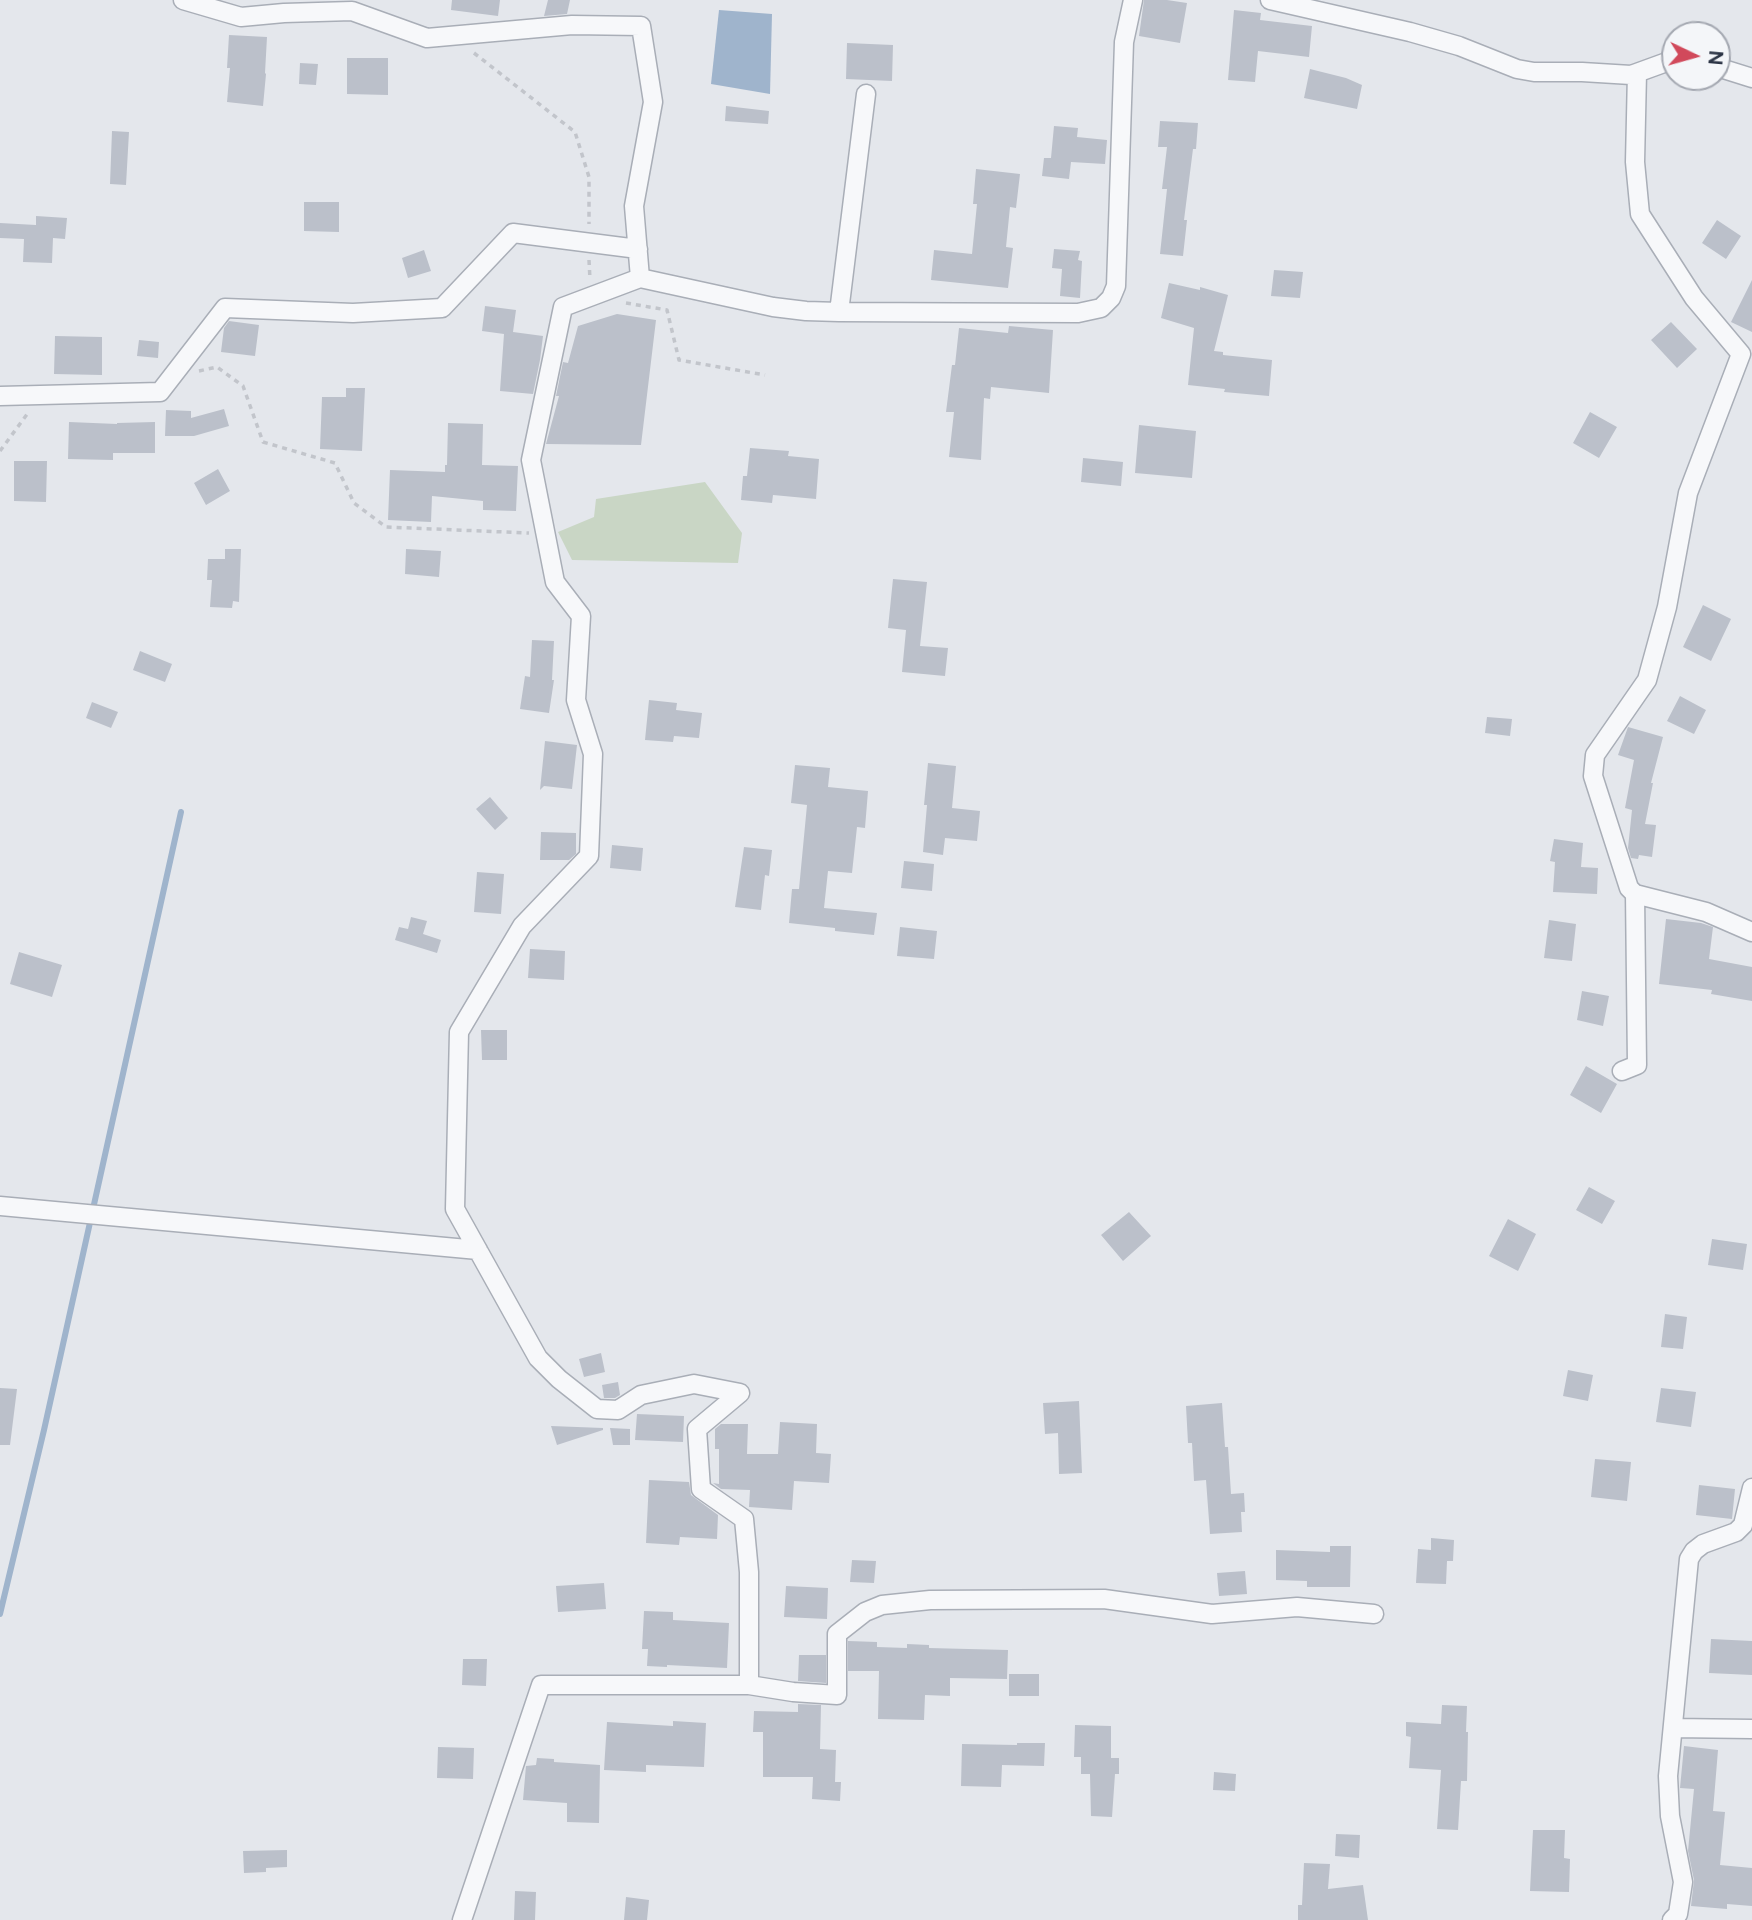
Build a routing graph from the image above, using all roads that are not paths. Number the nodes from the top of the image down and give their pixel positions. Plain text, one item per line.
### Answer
1 (183, 0) edge
2 (1133, 0) edge
3 (1270, 0) edge
4 (1661, 65) edge
5 (1731, 71) edge
6 (1637, 74) junction
7 (1752, 78) edge
8 (866, 94) dead end
9 (638, 249) junction
10 (640, 278) junction
11 (839, 312) junction
12 (1747, 360) edge
13 (0, 396) edge
14 (1635, 894) junction
15 (1752, 932) edge
16 (1622, 1071) dead end
17 (0, 1206) edge
18 (478, 1250) junction
19 (1752, 1488) edge
20 (1374, 1614) dead end
21 (749, 1685) junction
22 (1672, 1728) junction
23 (1752, 1729) edge
24 (462, 1920) edge
25 (1672, 1920) edge

1 - 9 street
2 - 11 street
3 - 6 street
4 - 6 street
5 - 7 street
6 - 12 street
8 - 11 street
9 - 10 street
9 - 13 street
10 - 11 street
10 - 18 street
12 - 14 street
14 - 15 street
14 - 16 street
17 - 18 street
18 - 21 street
19 - 22 street
20 - 21 street
21 - 24 street
22 - 23 street
22 - 25 street

